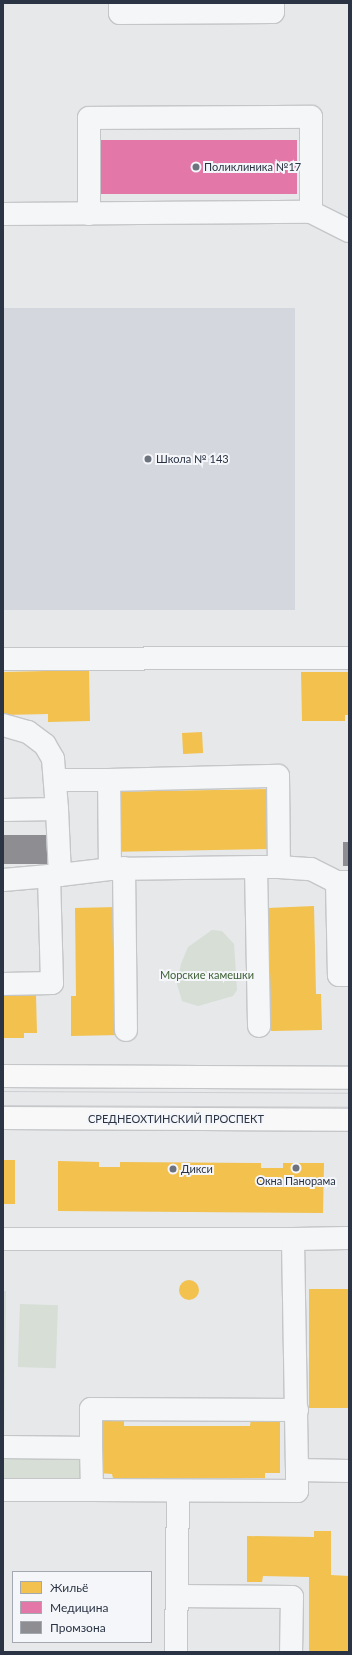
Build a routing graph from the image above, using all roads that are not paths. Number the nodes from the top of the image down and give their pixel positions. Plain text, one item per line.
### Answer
1 (120, 3) edge
2 (273, 3) edge
3 (311, 212) junction
4 (3, 214) edge
5 (89, 214) junction
6 (349, 231) edge
7 (349, 658) edge
8 (3, 659) edge
9 (3, 725) edge
10 (56, 780) junction
11 (109, 780) junction
12 (57, 809) junction
13 (3, 810) edge
14 (256, 867) junction
15 (279, 867) junction
16 (117, 869) junction
17 (54, 875) junction
18 (3, 880) edge
19 (343, 882) edge
20 (349, 975) edge
21 (3, 984) edge
22 (259, 1026) dead end
23 (126, 1030) dead end
24 (3, 1076) edge
25 (349, 1078) edge
26 (3, 1118) edge
27 (349, 1120) edge
28 (349, 1238) edge
29 (3, 1239) edge
30 (293, 1239) junction
31 (296, 1410) junction
32 (3, 1447) edge
33 (91, 1448) junction
34 (297, 1470) junction
35 (349, 1471) edge
36 (3, 1490) edge
37 (92, 1490) junction
38 (178, 1491) junction
39 (177, 1596) junction
40 (176, 1652) edge
41 (291, 1652) edge

1 - 2 lane
3 - 5 lane
3 - 5 lane
3 - 6 lane
4 - 5 lane
7 - 8 lane
9 - 10 lane
10 - 11 lane
10 - 12 lane
11 - 15 lane
11 - 16 lane
12 - 13 lane
12 - 17 lane
14 - 15 lane
14 - 16 lane
14 - 22 lane
15 - 19 lane
16 - 17 lane
16 - 23 lane
17 - 18 lane
17 - 21 lane
19 - 20 lane
24 - 25 main road
26 - 27 main road, СРЕДНЕОХТИНСКИЙ ПРОСПЕКТ
28 - 30 lane
29 - 30 lane
30 - 31 lane
31 - 33 lane
31 - 34 lane
32 - 33 lane
33 - 37 lane
34 - 35 lane
34 - 38 lane
36 - 37 lane
37 - 38 lane
38 - 39 lane
39 - 40 lane
39 - 41 lane

